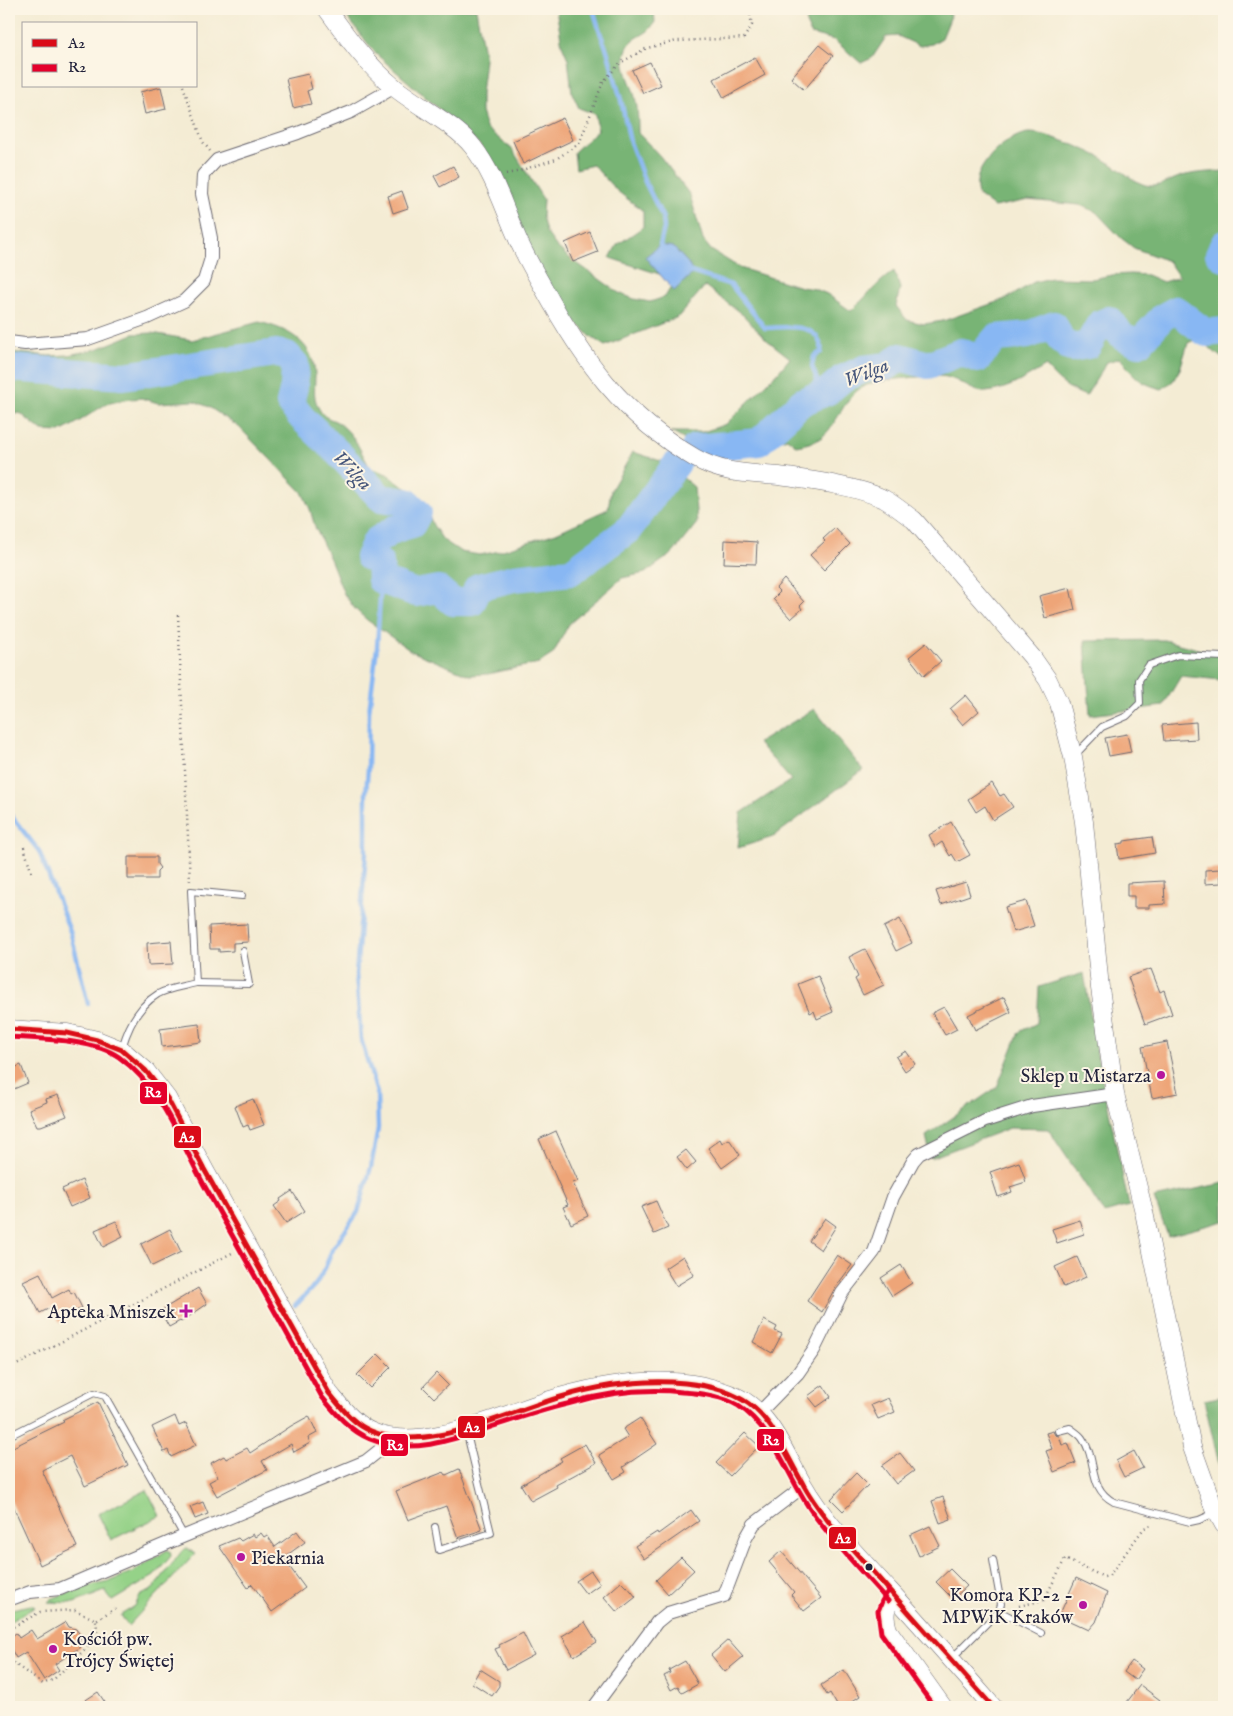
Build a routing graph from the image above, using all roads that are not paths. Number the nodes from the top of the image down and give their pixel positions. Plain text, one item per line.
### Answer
1 (327, 9) edge
2 (395, 87) junction
3 (9, 342) edge
4 (1224, 657) edge
5 (1073, 757) junction
6 (242, 896) dead end
7 (243, 951) dead end
8 (196, 983) junction
9 (9, 1029) edge
10 (122, 1050) junction
11 (1115, 1094) junction
12 (759, 1413) junction
13 (465, 1428) junction
14 (1058, 1431) dead end
15 (9, 1436) edge
16 (395, 1438) junction
17 (804, 1486) junction
18 (1220, 1519) edge
19 (435, 1527) dead end
20 (184, 1536) junction
21 (993, 1560) dead end
22 (894, 1596) junction
23 (10, 1599) edge
24 (999, 1611) junction
25 (1041, 1633) dead end
26 (952, 1659) junction
27 (594, 1707) edge
28 (943, 1707) edge
29 (994, 1707) edge

1 - 2 street
2 - 3 street
2 - 5 street
4 - 5 lane
5 - 11 street
6 - 8 lane
7 - 8 lane
8 - 10 lane
9 - 10 street
10 - 16 street
11 - 12 street
11 - 18 street
12 - 13 street
12 - 17 street
13 - 16 street
13 - 19 lane
14 - 18 lane
15 - 20 lane
16 - 20 street
17 - 22 street
17 - 27 street
20 - 23 street
21 - 24 lane
22 - 26 street
22 - 28 street
24 - 25 lane
24 - 26 lane
26 - 29 street

